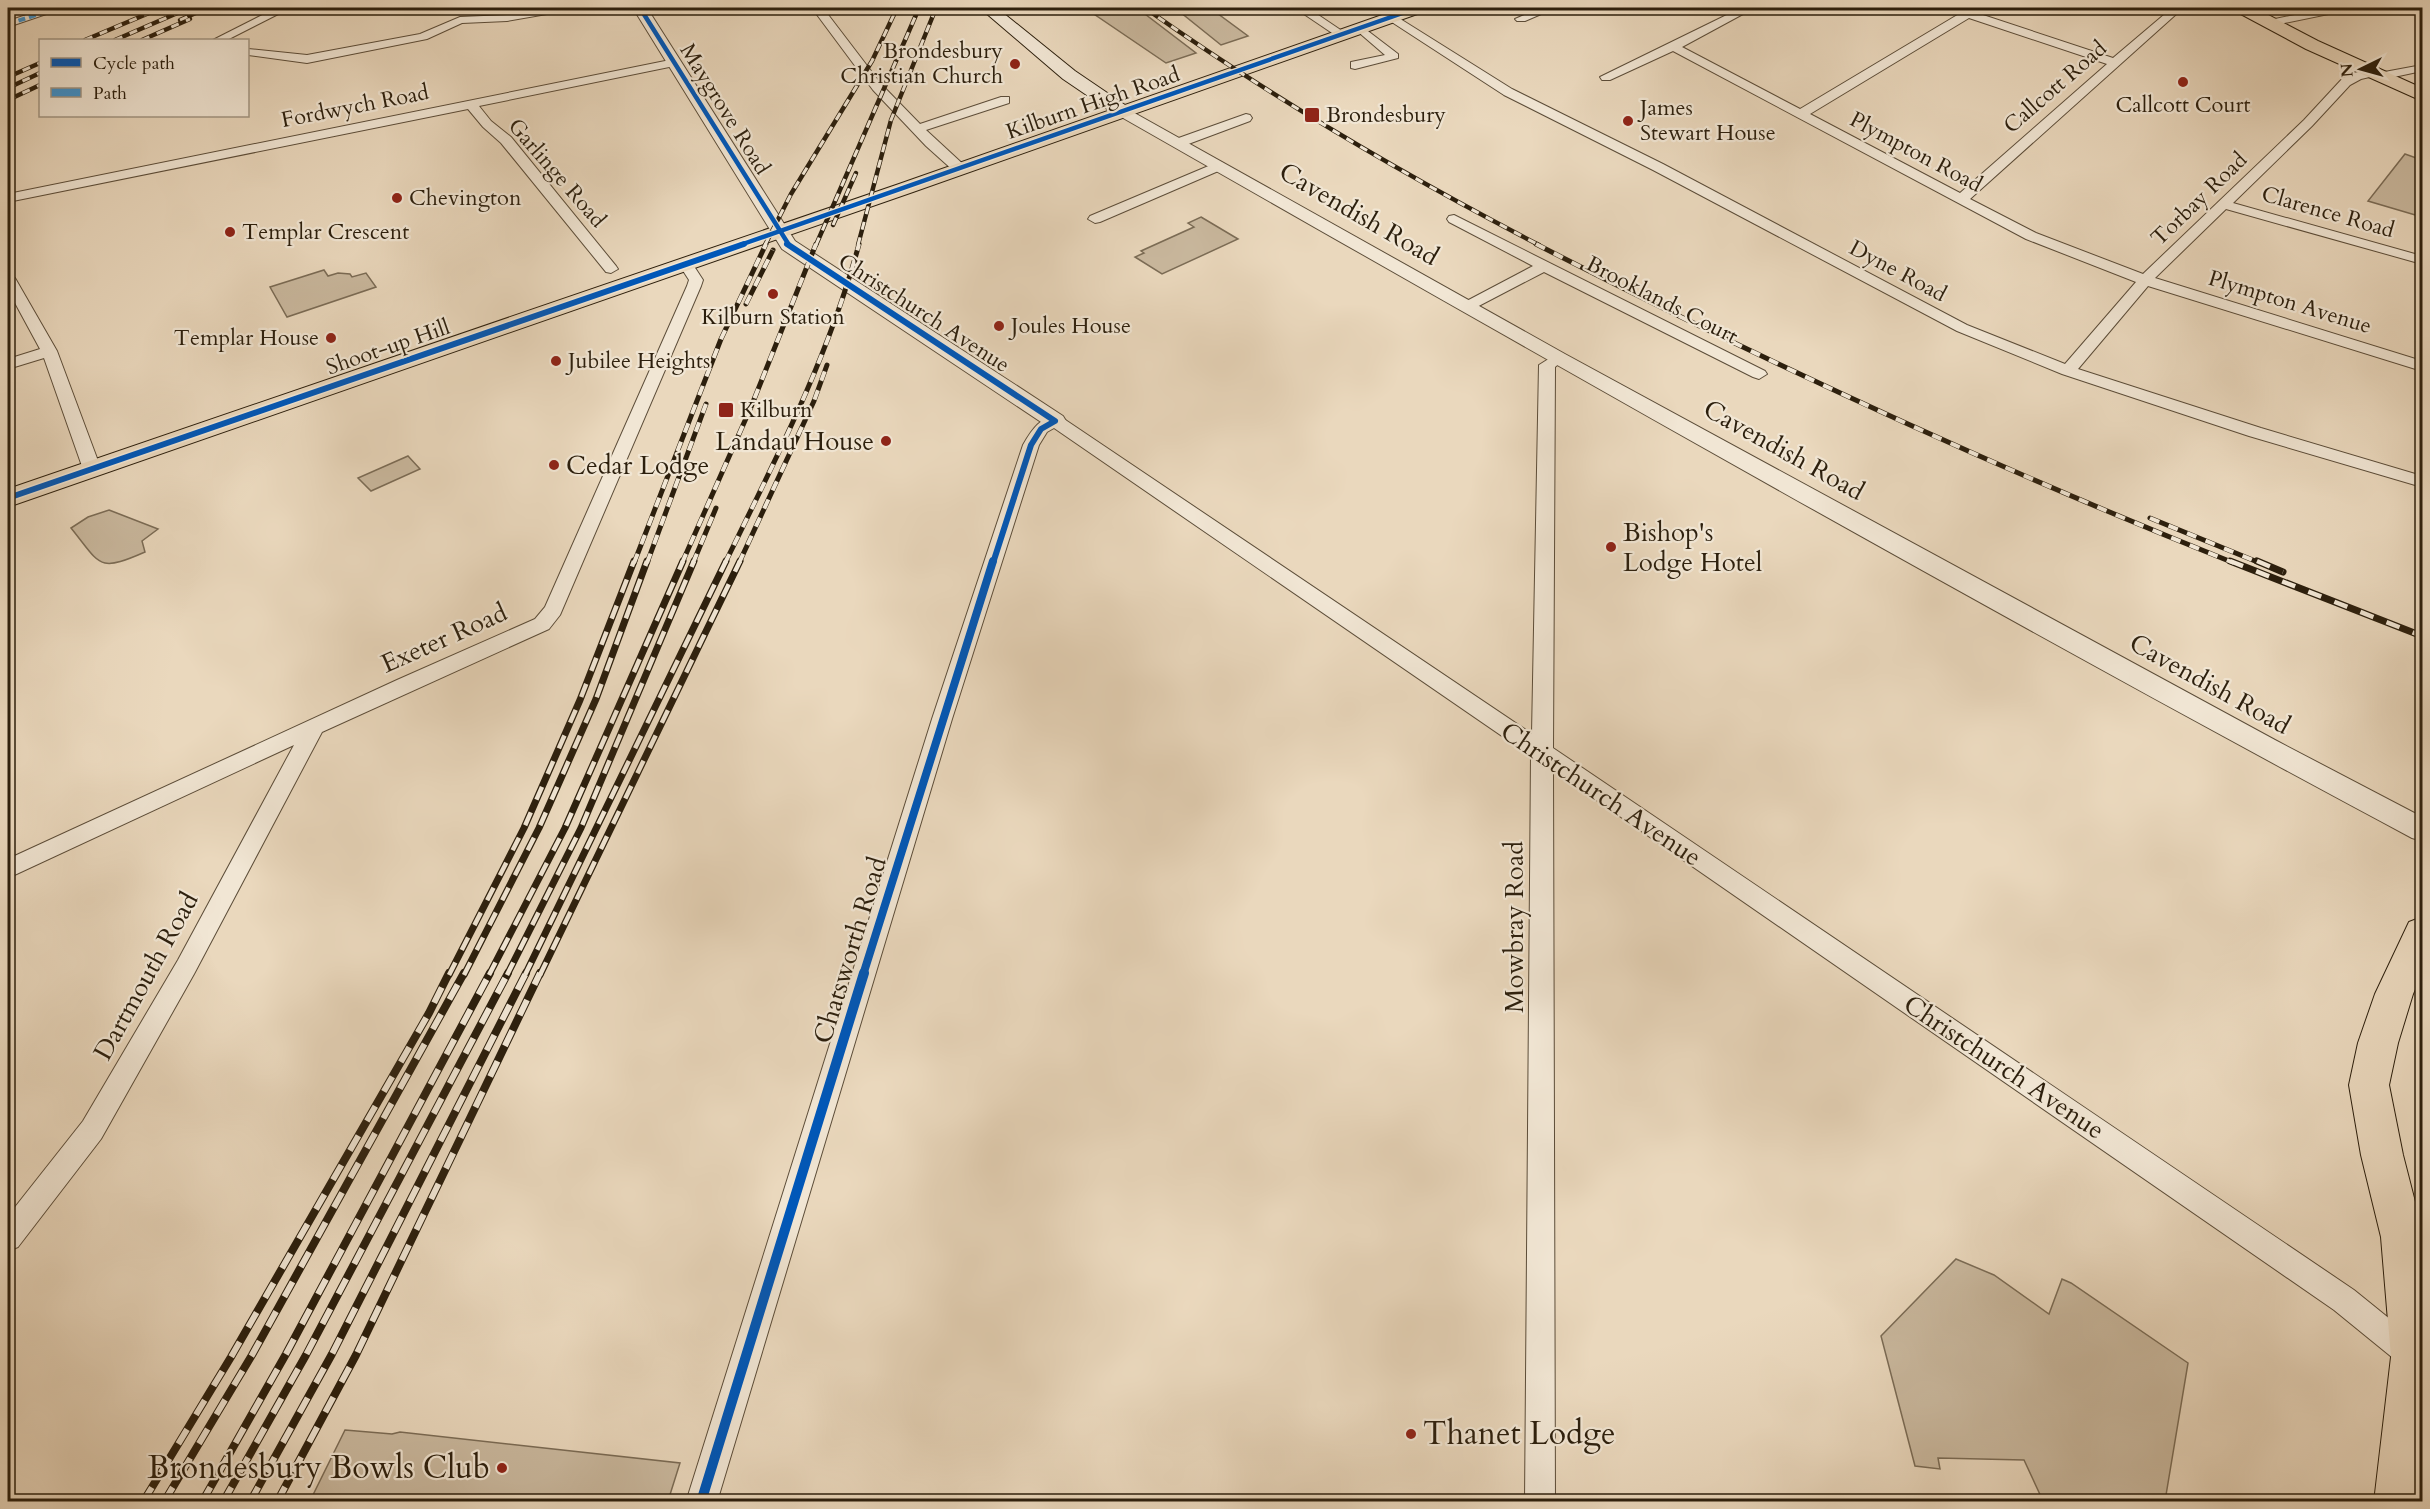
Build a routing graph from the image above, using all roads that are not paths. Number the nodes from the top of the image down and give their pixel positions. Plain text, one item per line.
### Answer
1 (58, 8) edge
2 (284, 8) edge
3 (564, 8) edge
4 (640, 8) edge
5 (818, 8) edge
6 (988, 8) edge
7 (1301, 8) edge
8 (1417, 8) edge
9 (1549, 8) edge
10 (1748, 8) edge
11 (1950, 8) edge
12 (2178, 8) edge
13 (2243, 8) edge
14 (2343, 8) edge
15 (542, 9) edge
16 (1973, 10) edge
17 (1390, 17) junction
18 (1521, 19) dead end
19 (2270, 23) junction
20 (8, 24) edge
21 (1360, 28) junction
22 (1342, 34) junction
23 (221, 39) edge
24 (1672, 47) junction
25 (249, 52) edge
26 (675, 63) junction
27 (2116, 63) junction
28 (1355, 65) dead end
29 (2422, 68) edge
30 (2377, 75) junction
31 (1606, 77) dead end
32 (2422, 95) edge
33 (1005, 100) dead end
34 (471, 105) junction
35 (1122, 111) junction
36 (1801, 114) junction
37 (1246, 118) dead end
38 (918, 129) junction
39 (1178, 143) junction
40 (1218, 166) junction
41 (960, 169) junction
42 (8, 198) edge
43 (1961, 200) junction
44 (2223, 204) junction
45 (1095, 219) dead end
46 (1454, 219) dead end
47 (779, 230) junction
48 (2422, 260) edge
49 (685, 263) junction
50 (1544, 266) junction
51 (611, 269) dead end
52 (8, 278) edge
53 (2145, 280) junction
54 (1466, 307) junction
55 (49, 351) junction
56 (1558, 358) junction
57 (8, 364) edge
58 (2422, 366) edge
59 (2068, 371) junction
60 (1759, 374) dead end
61 (1054, 421) junction
62 (92, 469) junction
63 (2422, 482) edge
64 (8, 498) edge
65 (313, 729) junction
66 (1542, 754) junction
67 (2422, 830) edge
68 (8, 870) edge
69 (2422, 933) edge
70 (8, 1237) edge
71 (2418, 1359) edge
72 (701, 1502) edge
73 (1540, 1502) edge
74 (2398, 1502) edge

1 - 20 street
2 - 23 street
3 - 15 street
4 - 26 street, Maygrove Road
5 - 38 street
6 - 35 main road
7 - 22 street
8 - 17 main road, Kilburn High Road
9 - 18 street
10 - 24 street
11 - 16 street
12 - 27 street, Callcott Road
13 - 19 main road
14 - 19 street
15 - 25 street
16 - 27 street
16 - 36 street
17 - 21 main road, Kilburn High Road
17 - 59 street, Dyne Road
19 - 30 main road
21 - 22 main road, Kilburn High Road
21 - 28 street
22 - 35 main road, Kilburn High Road
24 - 31 street
24 - 36 street, Plympton Road
26 - 34 street, Fordwych Road
26 - 47 street, Maygrove Road
27 - 43 street, Callcott Road
29 - 30 street, Torbay Road
30 - 32 main road
30 - 44 street, Torbay Road
33 - 38 street
34 - 42 street, Fordwych Road
34 - 51 street, Garlinge Road
35 - 39 street, Cavendish Road
35 - 41 main road, Kilburn High Road
36 - 43 street, Plympton Road
37 - 39 street
38 - 41 street
39 - 40 street, Cavendish Road
40 - 45 street
40 - 54 street, Cavendish Road
41 - 47 main road, Kilburn High Road
43 - 53 street, Plympton Road
44 - 48 street, Clarence Road
44 - 53 street, Torbay Road
46 - 50 street, Brooklands Court
47 - 49 main road, Shoot-up Hill
47 - 61 street, Christchurch Avenue
49 - 62 main road, Shoot-up Hill
49 - 65 street, Exeter Road
50 - 54 street, Brooklands Court
50 - 60 street, Brooklands Court
52 - 55 street
53 - 58 street, Plympton Avenue
53 - 59 street, Torbay Road
54 - 56 street, Cavendish Road
55 - 57 street
55 - 62 street
56 - 66 street, Mowbray Road
56 - 67 street, Cavendish Road
59 - 63 street, Dyne Road
61 - 66 street, Christchurch Avenue
61 - 72 street, Chatsworth Road
62 - 64 main road, Shoot-up Hill
65 - 68 street, Exeter Road
65 - 70 street, Dartmouth Road
66 - 71 street, Christchurch Avenue
66 - 73 street, Mowbray Road
69 - 71 main road
71 - 74 main road

